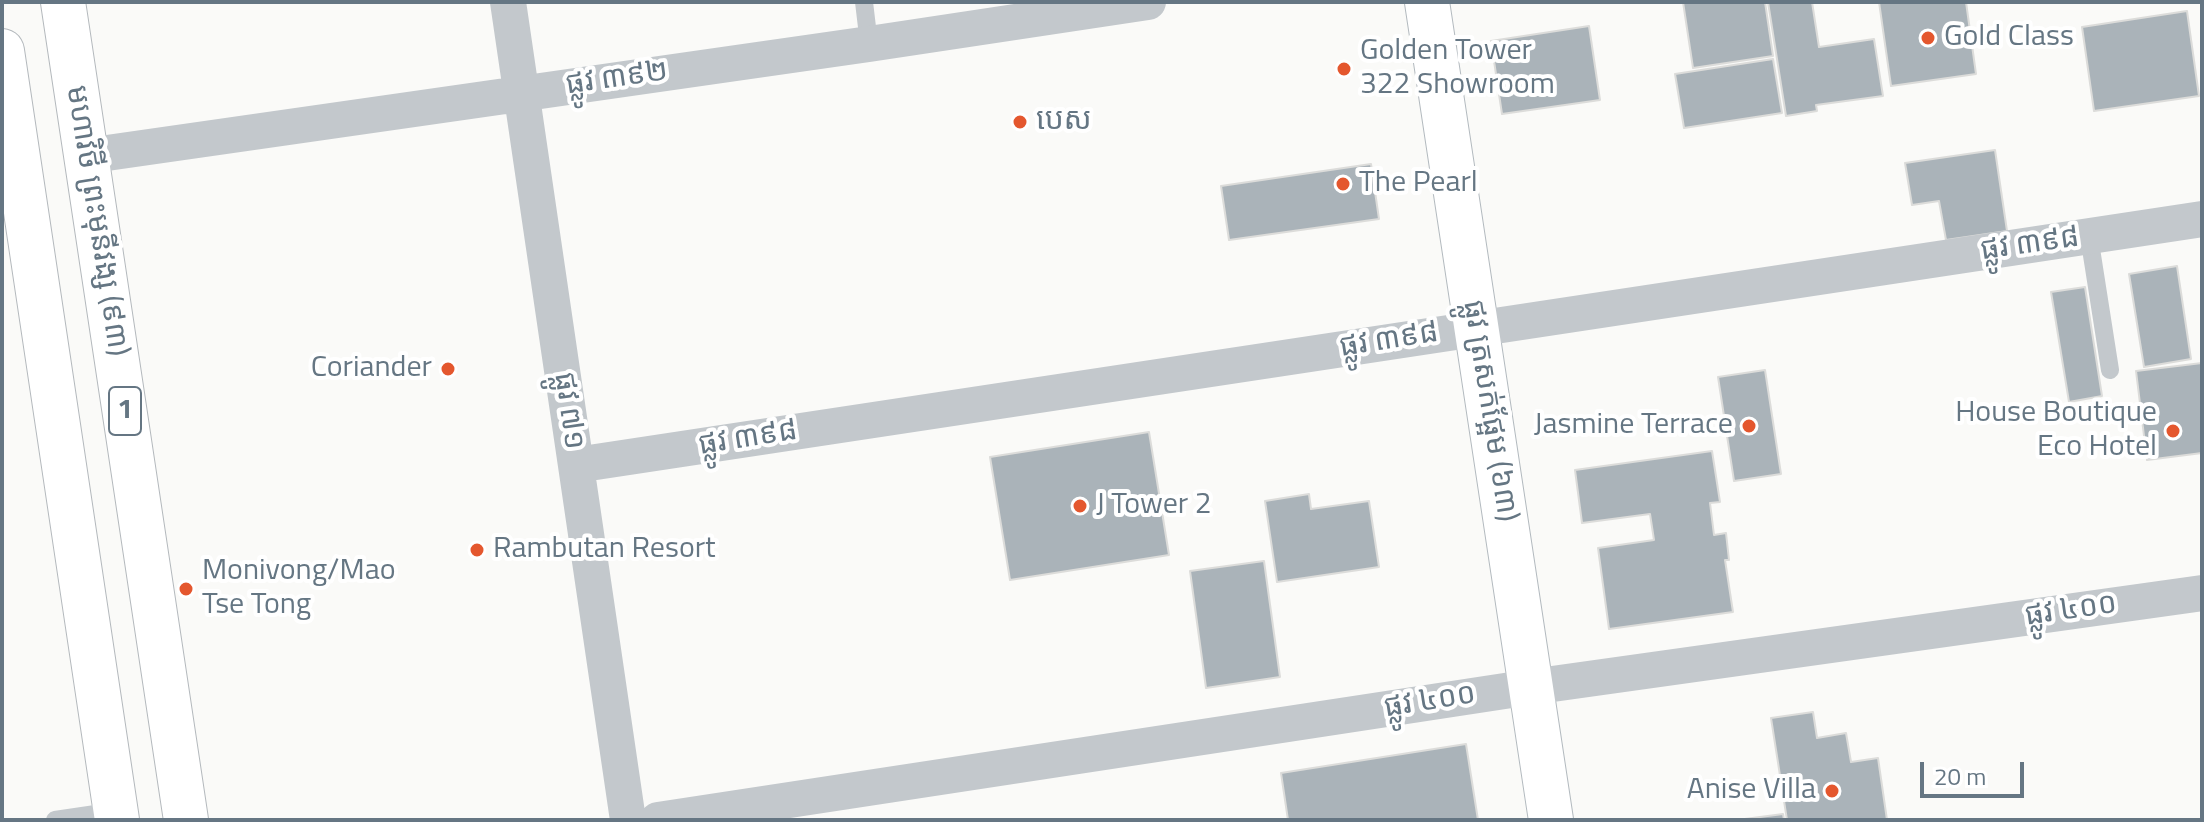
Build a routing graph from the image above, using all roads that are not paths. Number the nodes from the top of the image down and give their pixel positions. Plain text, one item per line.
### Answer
1 (63, 2) edge
2 (508, 2) edge
3 (864, 2) edge
4 (1148, 2) edge
5 (1427, 2) edge
6 (869, 44) junction
7 (2, 51) edge
8 (522, 92) junction
9 (86, 156) junction
10 (14, 211) edge
11 (2202, 219) edge
12 (2089, 236) junction
13 (1476, 327) junction
14 (2110, 370) dead end
15 (576, 465) junction
16 (135, 478) junction
17 (68, 489) junction
18 (2202, 593) edge
19 (1531, 687) junction
20 (117, 816) edge
21 (55, 820) edge
22 (186, 820) edge
23 (628, 820) edge
24 (658, 820) edge
25 (1551, 820) edge

1 - 9 main road, មហាវិថី ព្រះមុនីវង្ស (៩៣) / 1
2 - 8 street, ផ្លូវ ៧១
3 - 6 lane
4 - 6 street, ផ្លូវ ៣៩២
5 - 13 main road, ផ្លូវ ត្រសក់ផ្អែម (៦៣)
6 - 8 street, ផ្លូវ ៣៩២
7 - 10 main road
8 - 9 street, ផ្លូវ ៣៩២
8 - 15 street, ផ្លូវ ៧១
9 - 16 main road, មហាវិថី ព្រះមុនីវង្ស (៩៣) / 1
10 - 17 main road
11 - 12 street, ផ្លូវ ៣៩៨
12 - 13 street, ផ្លូវ ៣៩៨
12 - 14 lane
13 - 15 street, ផ្លូវ ៣៩៨
13 - 19 main road, ផ្លូវ ត្រសក់ផ្អែម (៦៣)
15 - 23 street, ផ្លូវ ៧១
16 - 17 main road
16 - 22 main road, មហាវិថី ព្រះមុនីវង្ស (៩៣) / 1
17 - 20 main road
18 - 19 street, ផ្លូវ ៤០០
19 - 24 street, ផ្លូវ ៤០០
19 - 25 main road, ផ្លូវ ត្រសក់ផ្អែម (៦៣)
20 - 21 lane

